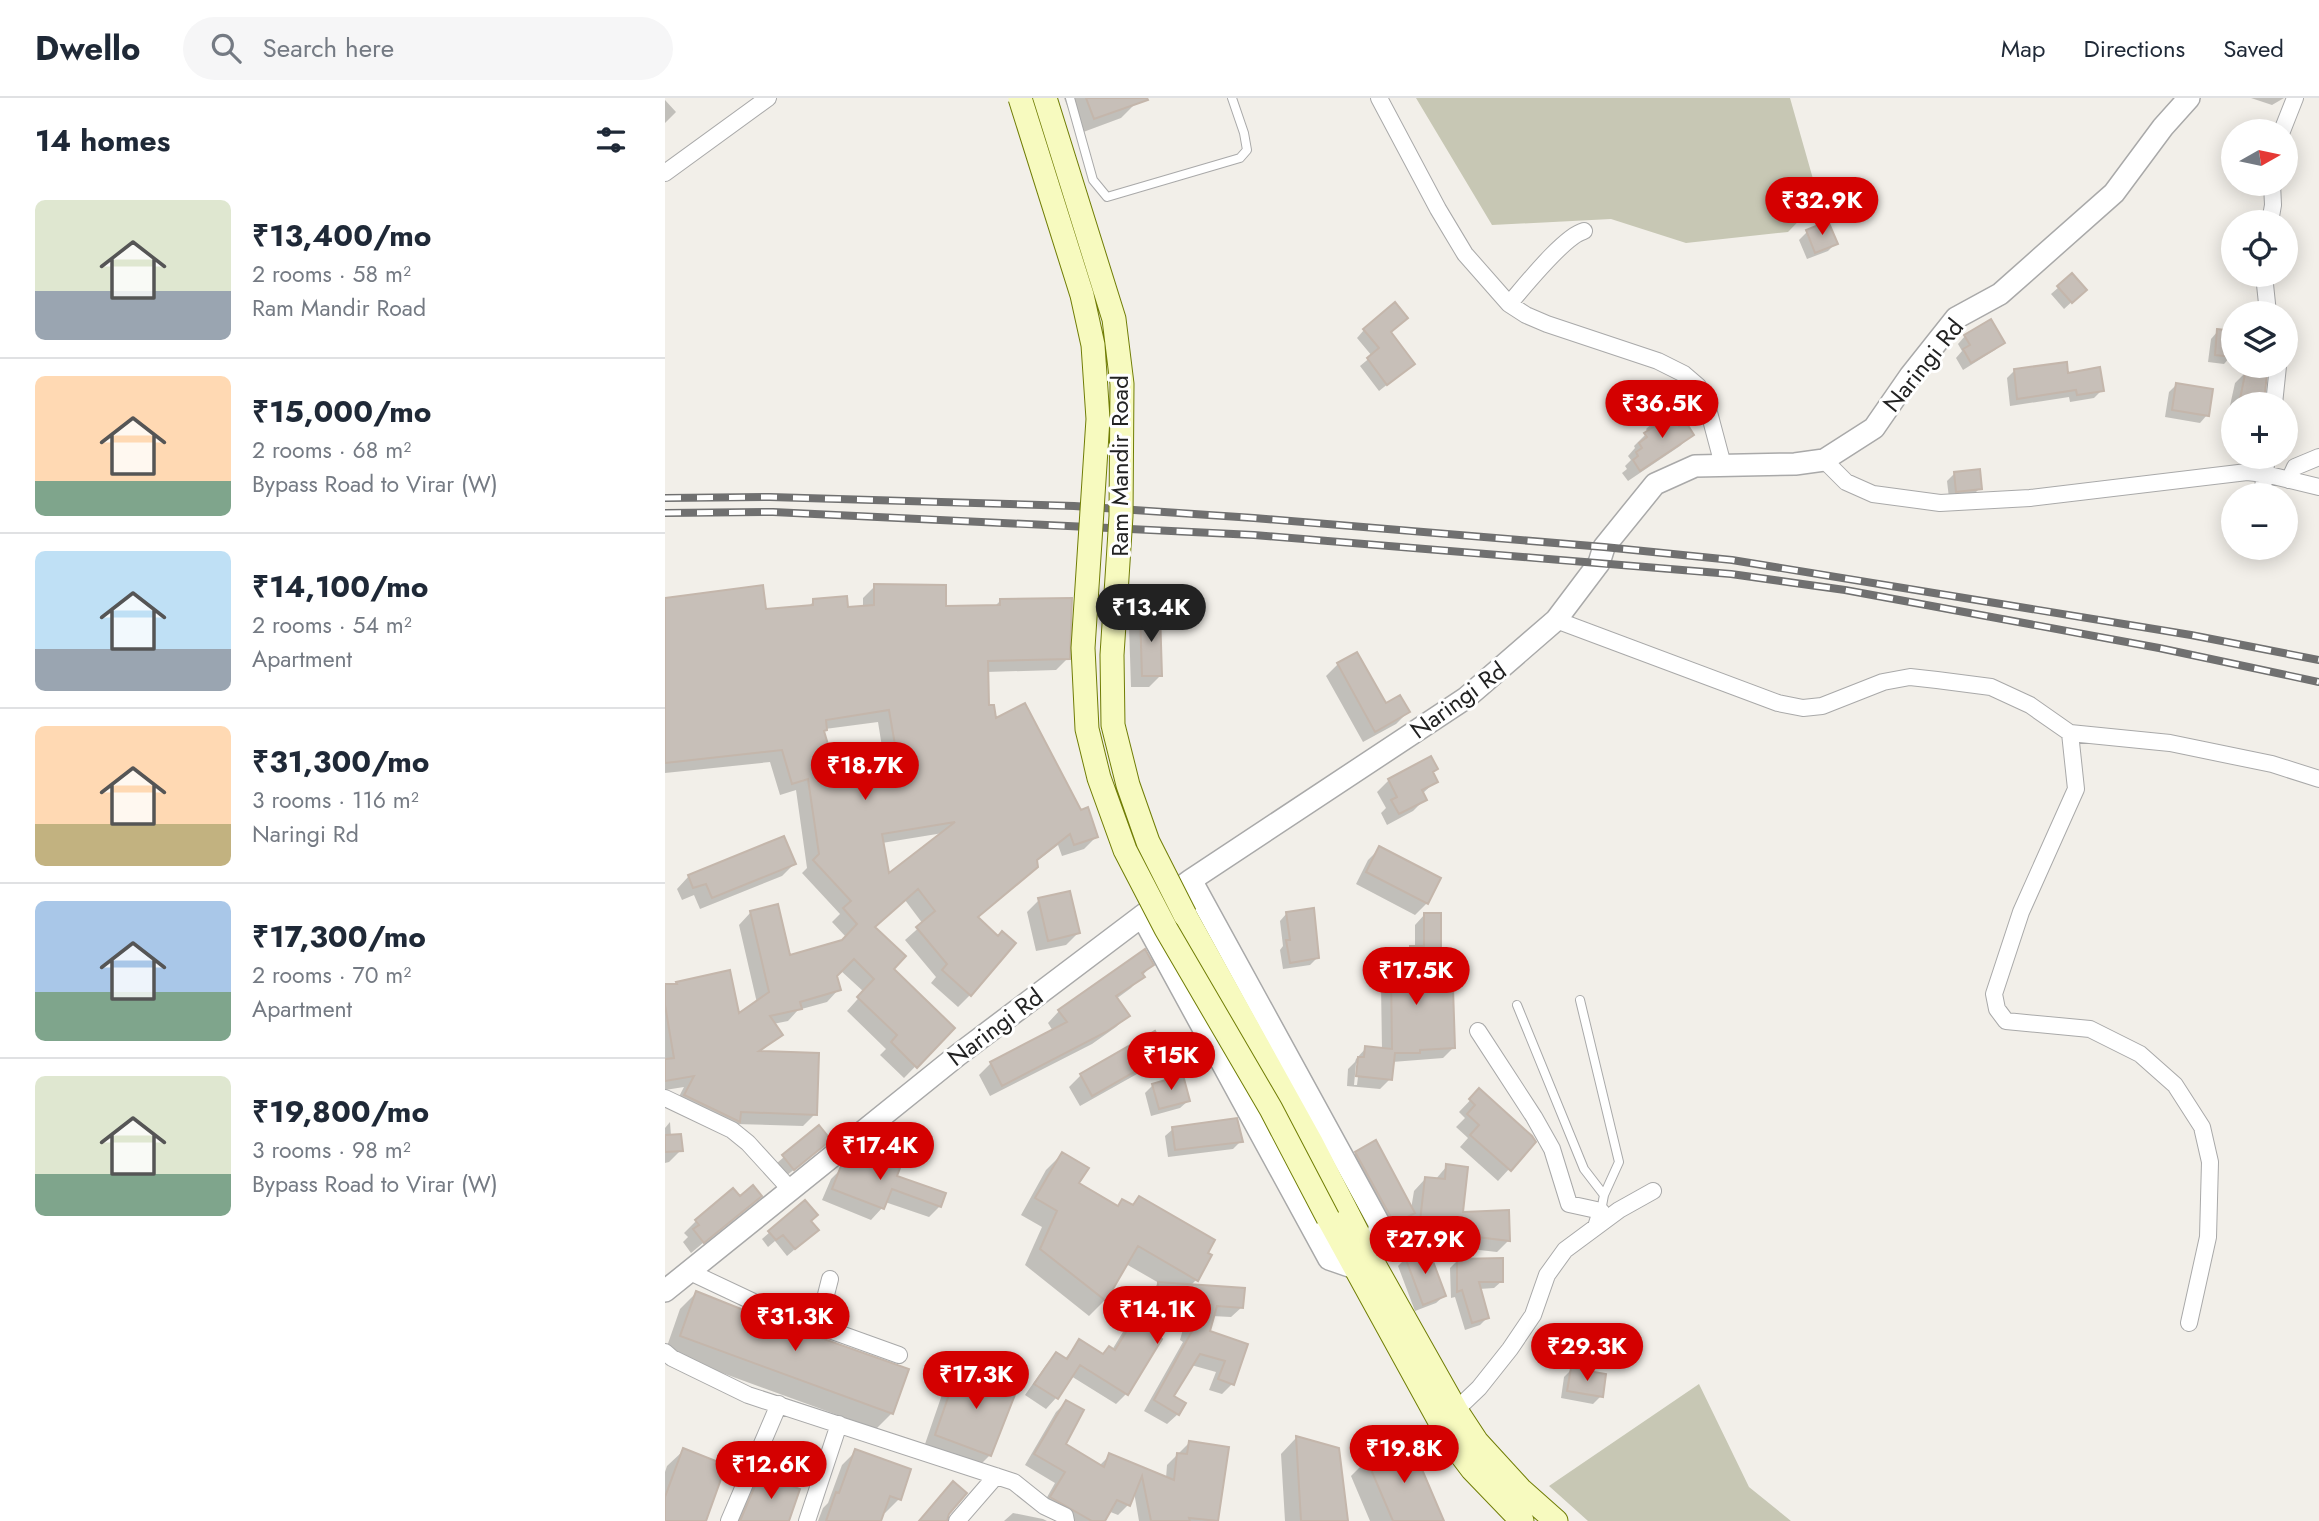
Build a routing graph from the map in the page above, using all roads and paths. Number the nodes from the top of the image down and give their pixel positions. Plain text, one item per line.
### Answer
1 (768, 98) edge
2 (1020, 98) edge
3 (1045, 98) edge
4 (1070, 98) edge
5 (1232, 98) edge
6 (1379, 98) edge
7 (2189, 98) edge
8 (2295, 98) edge
9 (2287, 119) edge
10 (665, 173) edge
11 (1584, 232) dead end
12 (1509, 304) junction
13 (2319, 457) edge
14 (1824, 460) junction
15 (1723, 465) junction
16 (2266, 469) edge
17 (2265, 474) junction
18 (2289, 480) junction
19 (2264, 483) edge
20 (2319, 487) edge
21 (1556, 620) junction
22 (2070, 733) junction
23 (2319, 779) edge
24 (1191, 880) junction
25 (1142, 916) junction
26 (1580, 1000) dead end
27 (1517, 1005) dead end
28 (1478, 1031) dead end
29 (665, 1098) edge
30 (790, 1189) junction
31 (1653, 1191) dead end
32 (1602, 1203) junction
33 (1337, 1214) junction
34 (1595, 1227) junction
35 (1363, 1263) junction
36 (688, 1271) junction
37 (830, 1279) dead end
38 (665, 1291) edge
39 (2189, 1323) dead end
40 (818, 1326) junction
41 (665, 1352) edge
42 (899, 1355) dead end
43 (779, 1404) junction
44 (1456, 1410) junction
45 (839, 1424) junction
46 (996, 1476) junction
47 (729, 1521) edge
48 (807, 1521) edge
49 (957, 1521) edge
50 (1066, 1521) edge
51 (1522, 1521) edge
52 (1556, 1521) edge

1 - 10 street
2 - 33 main road, bridge
3 - 33 main road, Ram Mandir Road, bridge
4 - 5 lane
6 - 12 street
7 - 14 street, Naringi Rd
8 - 9 street
11 - 12 street
12 - 15 street
13 - 18 street
14 - 15 street, Naringi Rd
14 - 17 street
15 - 21 street, Naringi Rd
16 - 17 street
17 - 18 street
17 - 19 street
18 - 20 street
21 - 22 street
21 - 24 street, Naringi Rd
22 - 23 street
22 - 39 street
24 - 25 street, Naringi Rd
24 - 35 street
25 - 30 street, Naringi Rd
25 - 35 street
26 - 32 lane
27 - 32 lane
28 - 32 street
29 - 30 street
30 - 36 street, Naringi Rd
31 - 34 street
32 - 34 street
33 - 35 main road
34 - 44 street
35 - 44 main road
35 - 51 main road
36 - 38 street, Naringi Rd
36 - 40 street
37 - 40 street
40 - 42 street
41 - 43 street
43 - 45 street
43 - 47 street
44 - 52 main road
45 - 46 street
45 - 48 street
46 - 49 street
46 - 50 street

